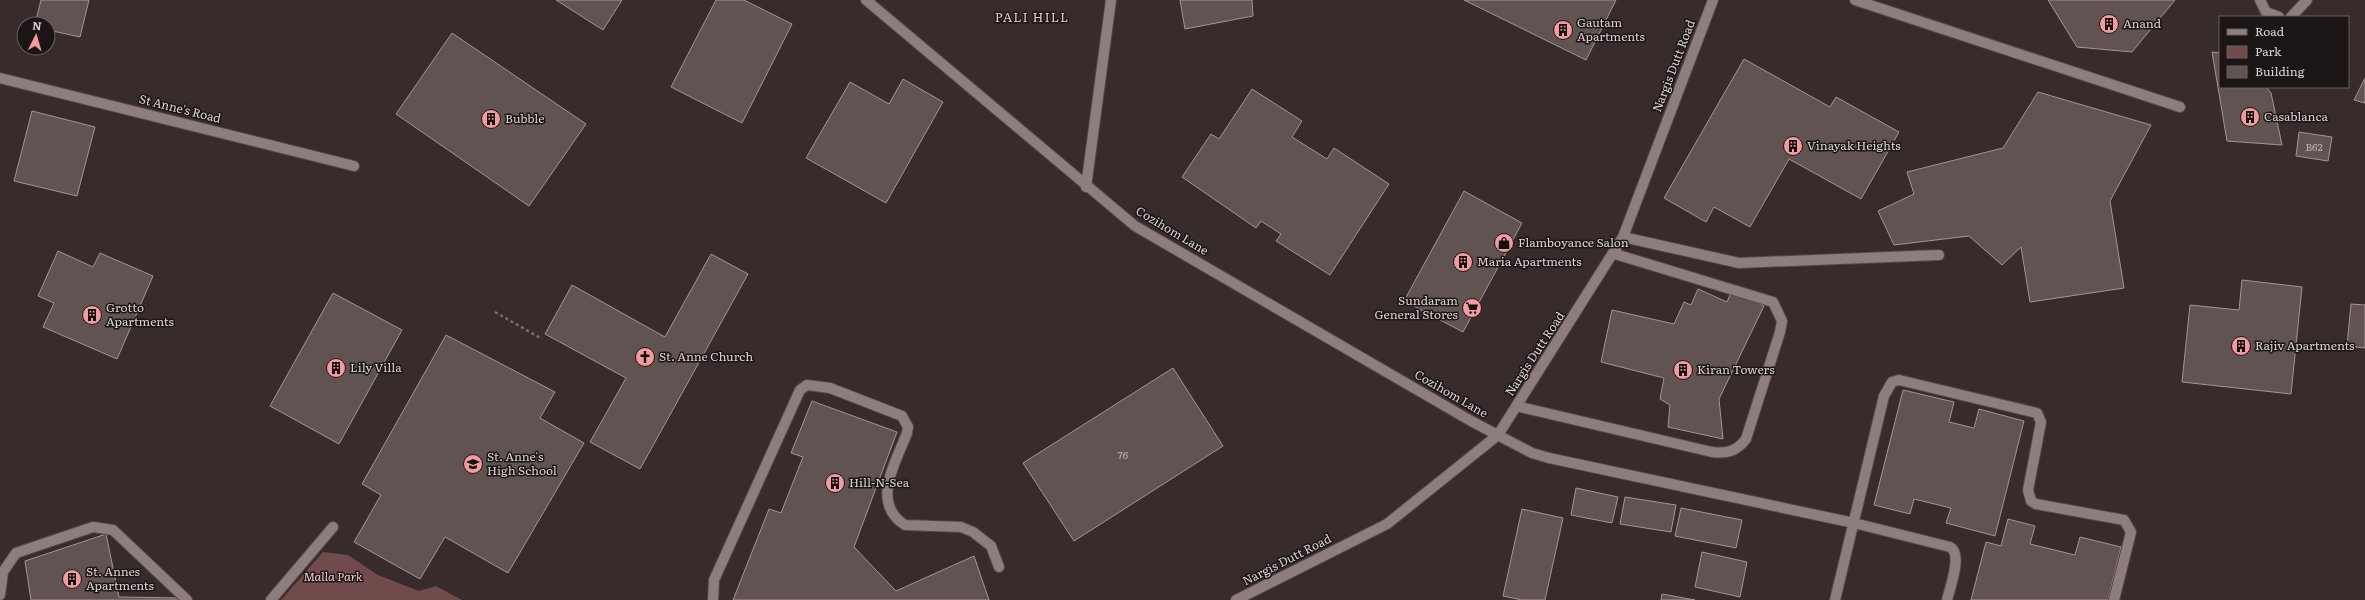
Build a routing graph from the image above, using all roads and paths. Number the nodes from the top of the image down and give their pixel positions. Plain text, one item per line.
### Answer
1 (866, 0) edge
2 (1111, 0) edge
3 (1713, 0) edge
4 (1855, 0) edge
5 (2260, 0) edge
6 (2306, 0) edge
7 (2276, 16) edge
8 (2292, 16) edge
9 (0, 78) edge
10 (2180, 107) dead end
11 (354, 166) dead end
12 (1086, 187) junction
13 (1623, 237) junction
14 (1615, 254) junction
15 (1939, 255) dead end
16 (495, 312) dead end
17 (542, 339) dead end
18 (1516, 406) junction
19 (1498, 435) junction
20 (1854, 523) junction
21 (333, 527) dead end
22 (999, 567) dead end
23 (0, 595) edge
24 (188, 600) edge
25 (271, 600) edge
26 (713, 600) edge
27 (1236, 600) edge
28 (1835, 600) edge
29 (1947, 600) edge
30 (2114, 600) edge

1 - 12 street, Cozihom Lane
2 - 12 street
3 - 13 street, Nargis Dutt Road
4 - 10 street
5 - 7 street
6 - 8 street
9 - 11 street, St Anne's Road
12 - 19 street, Cozihom Lane
13 - 14 street, Nargis Dutt Road
13 - 15 street
14 - 18 street, Nargis Dutt Road
14 - 18 street
16 - 17 path
18 - 19 street, Nargis Dutt Road
19 - 20 street, Cozihom Lane
19 - 27 street, Nargis Dutt Road
20 - 28 street
20 - 29 street, Cozihom Lane
20 - 30 street
21 - 25 street
22 - 26 street
23 - 24 street

